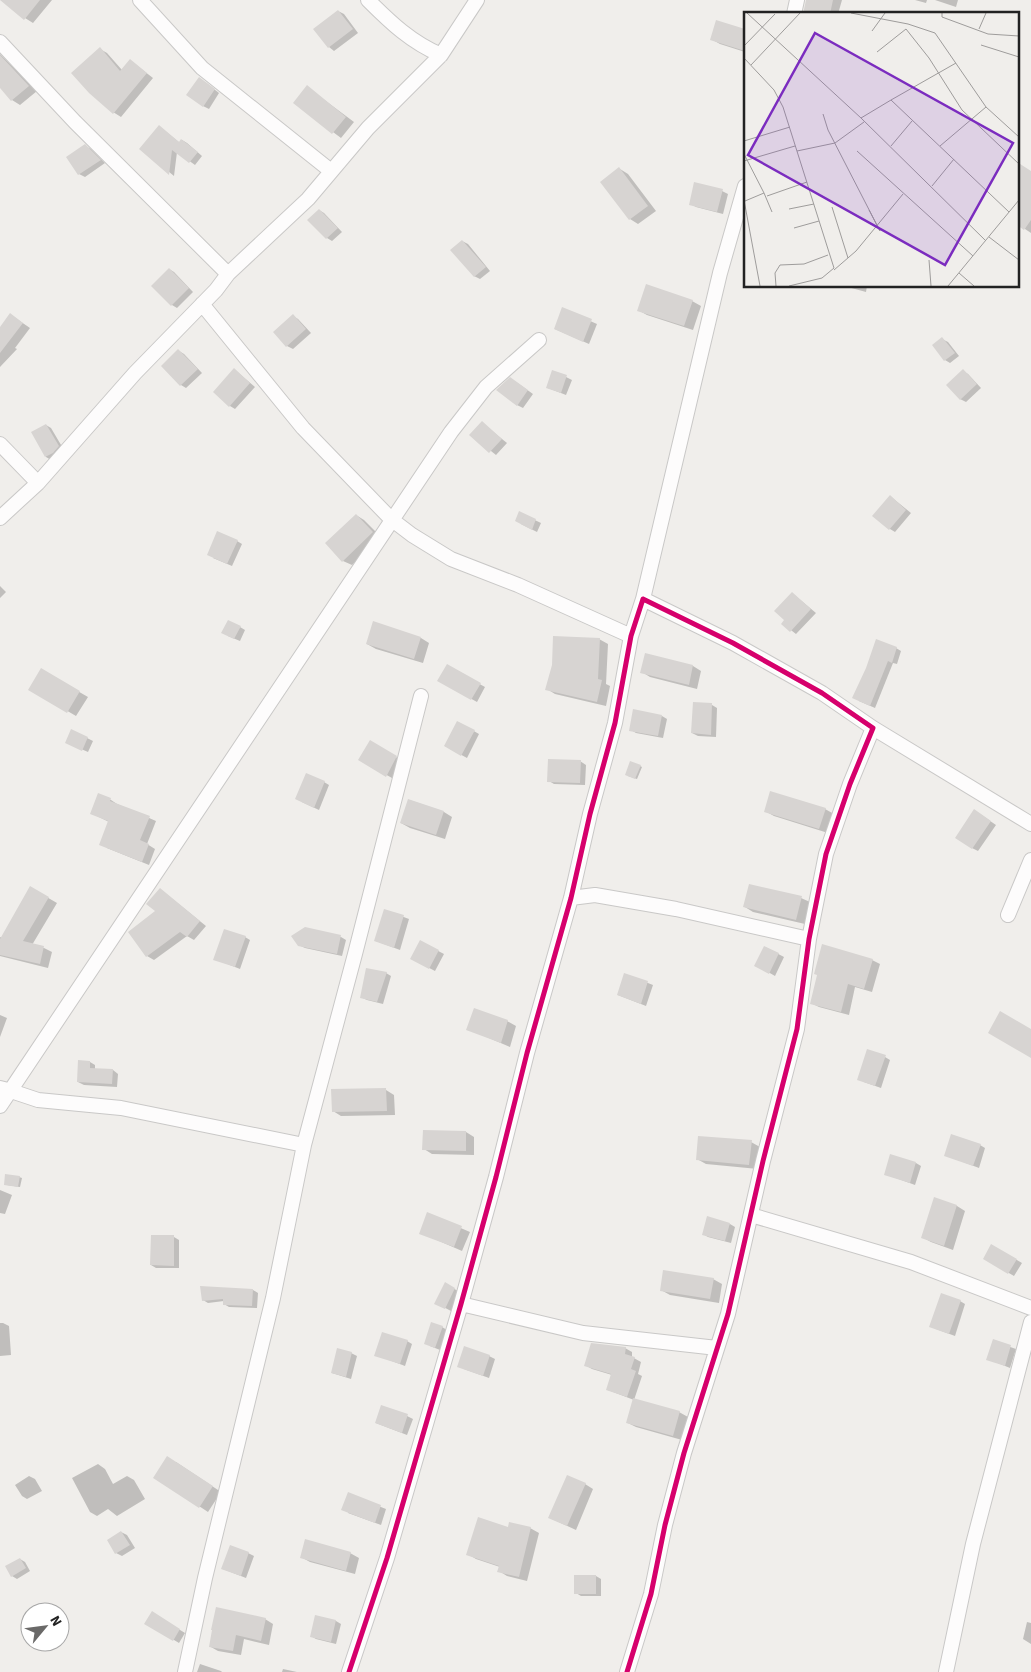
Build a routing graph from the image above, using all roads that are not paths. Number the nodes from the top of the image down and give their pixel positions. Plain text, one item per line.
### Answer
1 (140, 0) edge
2 (368, 0) edge
3 (477, 0) edge
4 (0, 42) edge
5 (441, 55) junction
6 (331, 171) junction
7 (744, 189) edge
8 (228, 274) junction
9 (202, 304) junction
10 (538, 340) dead end
11 (0, 444) edge
12 (38, 483) junction
13 (0, 518) edge
14 (391, 519) junction
15 (643, 599) junction
16 (631, 636) junction
17 (421, 696) dead end
18 (873, 728) junction
19 (1031, 824) edge
20 (1031, 860) edge
21 (571, 898) junction
22 (1008, 916) dead end
23 (809, 939) junction
24 (80, 987) dead end
25 (4, 1089) edge
26 (0, 1103) edge
27 (304, 1145) junction
28 (751, 1215) junction
29 (461, 1304) junction
30 (1031, 1308) edge
31 (1031, 1322) edge
32 (717, 1348) junction
33 (185, 1672) edge
34 (349, 1672) edge
35 (627, 1672) edge
36 (946, 1672) edge

1 - 6 street
2 - 5 street
3 - 5 street
4 - 8 street
5 - 6 street
6 - 8 street
7 - 15 street
8 - 9 street
9 - 12 street
9 - 14 street
10 - 14 street
11 - 12 street
12 - 13 street
14 - 16 street
14 - 24 street
15 - 16 street
15 - 18 street
16 - 21 street
17 - 27 street
18 - 19 street
18 - 23 street
20 - 22 street
21 - 23 street
21 - 29 street
23 - 28 street
25 - 26 street
25 - 27 street
27 - 33 street
28 - 30 street
28 - 32 street
29 - 32 street
29 - 34 street
31 - 36 street
32 - 35 street

